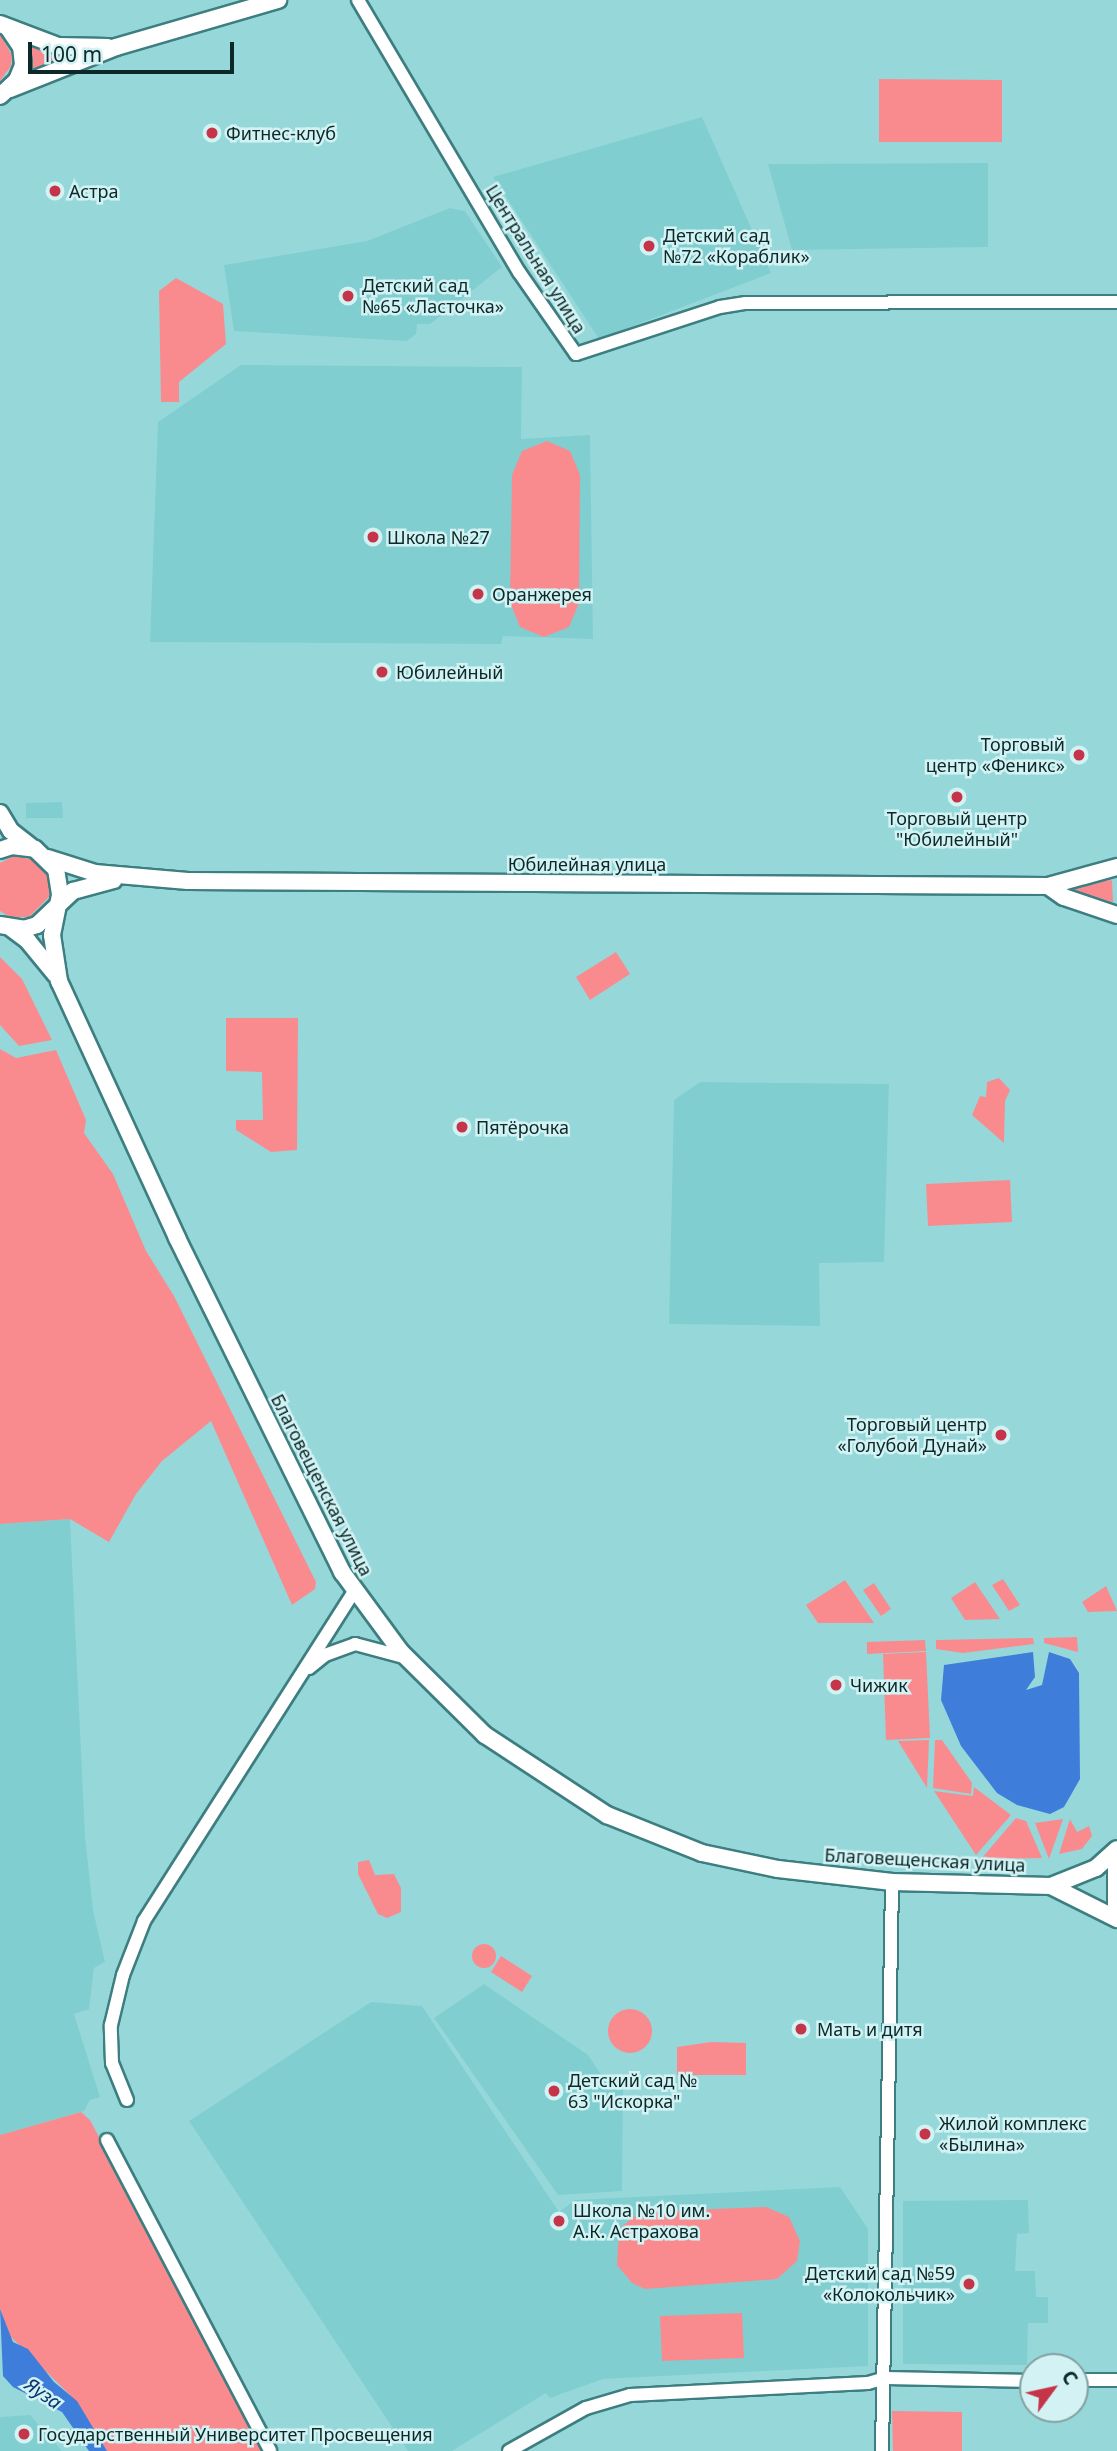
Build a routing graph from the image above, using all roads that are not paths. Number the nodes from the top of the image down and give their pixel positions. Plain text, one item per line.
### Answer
1 (278, 0) edge
2 (358, 0) edge
3 (4, 26) edge
4 (116, 47) junction
5 (3, 94) edge
6 (1117, 302) edge
7 (0, 813) edge
8 (0, 850) edge
9 (42, 853) junction
10 (1117, 867) edge
11 (127, 877) junction
12 (1048, 886) junction
13 (55, 908) junction
14 (1117, 915) edge
15 (6, 927) edge
16 (59, 981) junction
17 (354, 1591) junction
18 (407, 1658) junction
19 (298, 1678) junction
20 (1117, 1849) edge
21 (1117, 1863) edge
22 (892, 1882) junction
23 (1051, 1886) junction
24 (1117, 1905) edge
25 (1117, 1919) edge
26 (127, 2100) dead end
27 (107, 2140) dead end
28 (886, 2378) junction
29 (1117, 2380) edge
30 (1019, 2381) edge
31 (1089, 2381) edge
32 (270, 2451) edge
33 (509, 2451) edge
34 (882, 2451) edge

1 - 4 street
2 - 6 street, Центральная улица
3 - 4 street
3 - 5 street
4 - 5 street
7 - 9 street
8 - 9 street
9 - 11 street, Юбилейная улица
9 - 13 street
10 - 12 street, Юбилейная улица
11 - 12 street, Юбилейная улица
11 - 13 street, Юбилейная улица
12 - 14 street, Юбилейная улица
13 - 15 street, Юбилейная улица
13 - 16 street
15 - 16 street
16 - 17 street, Благовещенская улица
17 - 18 street, Благовещенская улица
17 - 19 street
18 - 19 street
18 - 22 street, Благовещенская улица
19 - 26 street
20 - 23 street
21 - 24 main road
22 - 23 street, Благовещенская улица
22 - 28 street
23 - 25 street
27 - 32 street
28 - 30 street
28 - 33 street
28 - 34 street
29 - 31 street

